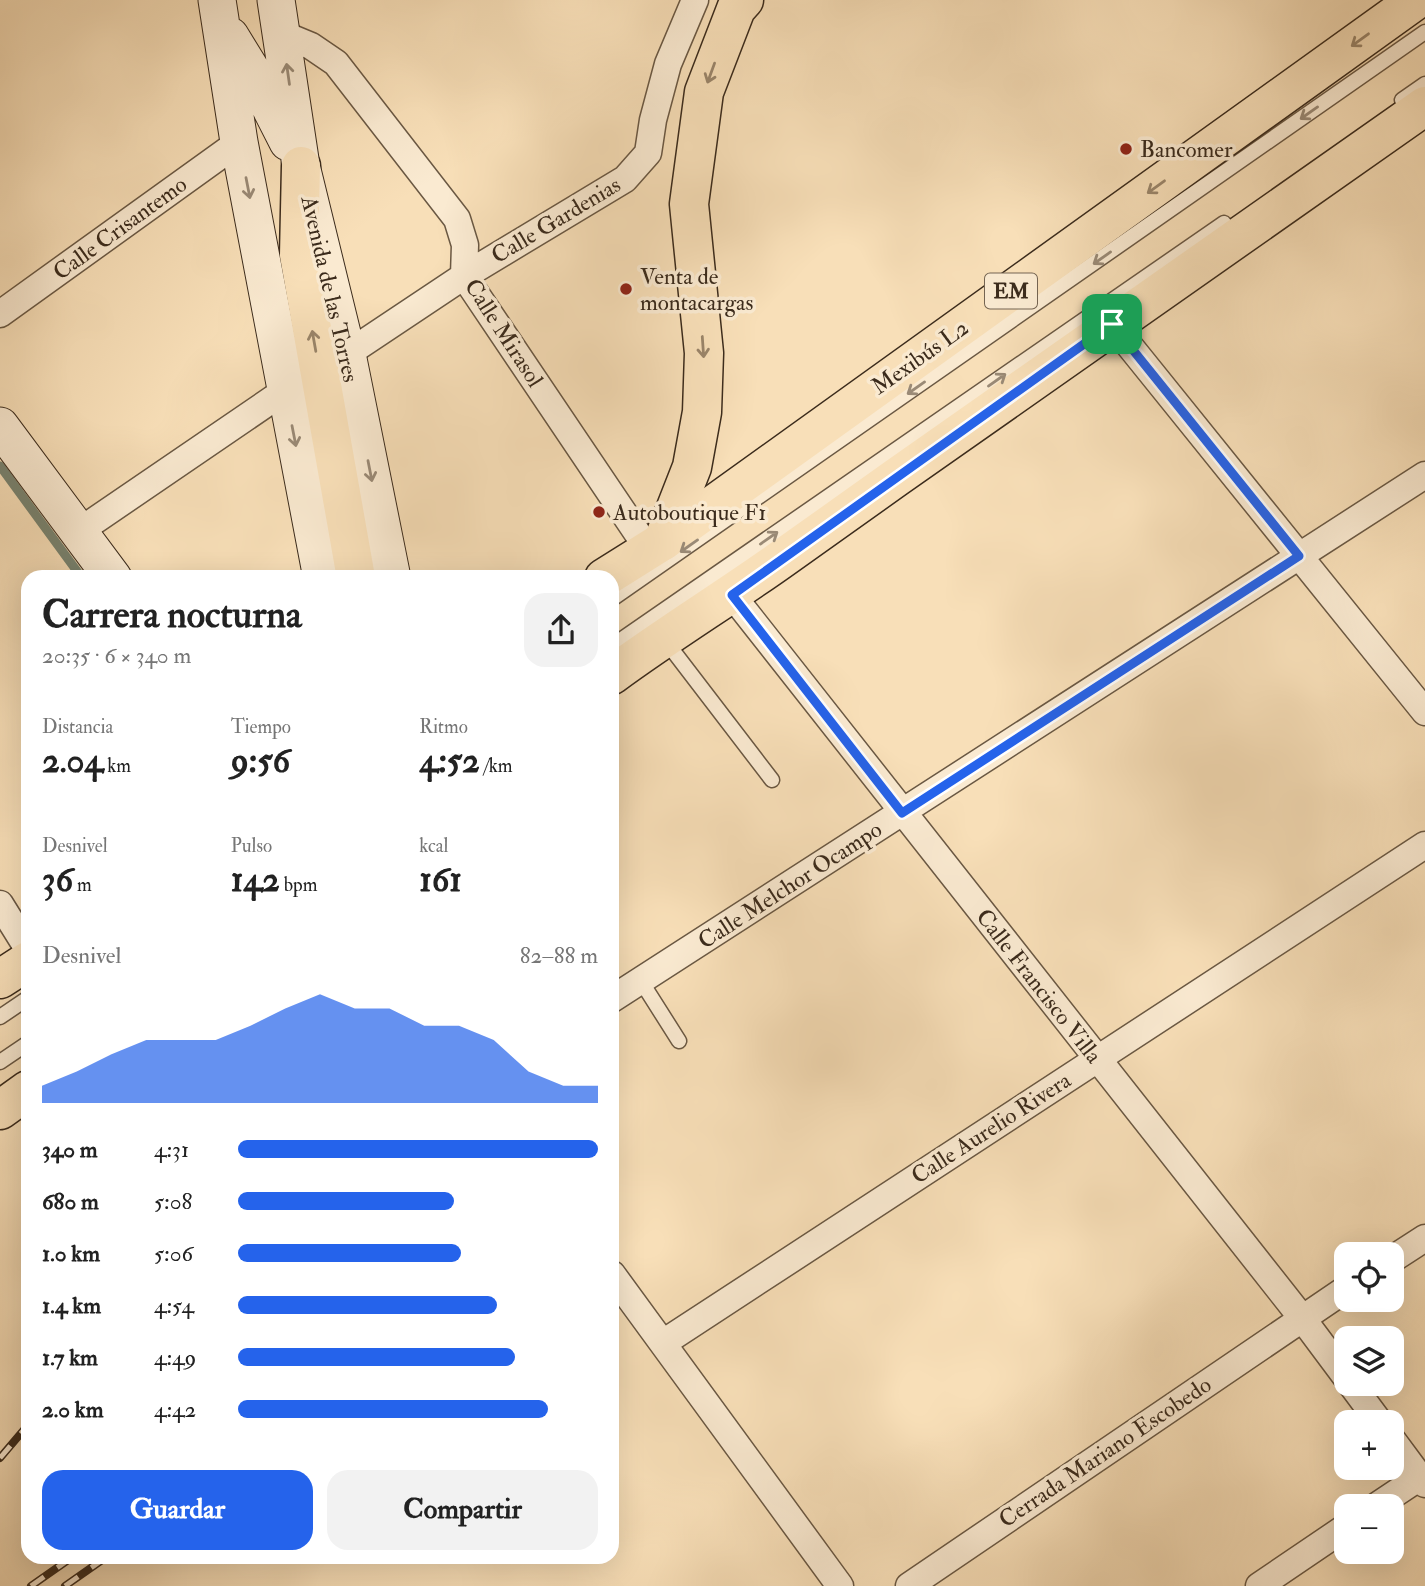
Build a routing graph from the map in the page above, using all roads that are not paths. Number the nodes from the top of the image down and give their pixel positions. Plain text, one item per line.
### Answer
1 (695, 0) edge
2 (1416, 0) edge
3 (740, 5) edge
4 (219, 10) edge
5 (279, 17) edge
6 (1425, 32) edge
7 (1425, 84) edge
8 (1408, 107) edge
9 (239, 142) junction
10 (301, 166) junction
11 (1230, 218) dead end
12 (464, 275) junction
13 (0, 314) edge
14 (1112, 324) junction
15 (347, 354) junction
16 (286, 390) junction
17 (0, 426) edge
18 (1425, 475) edge
19 (78, 532) junction
20 (655, 545) junction
21 (1299, 556) junction
22 (107, 570) edge
23 (320, 570) edge
24 (355, 570) edge
25 (390, 570) edge
26 (616, 570) edge
27 (619, 594) edge
28 (732, 595) junction
29 (663, 637) junction
30 (619, 641) edge
31 (619, 670) edge
32 (1425, 712) edge
33 (772, 780) dead end
34 (902, 813) junction
35 (1425, 845) edge
36 (0, 904) edge
37 (19, 945) edge
38 (0, 979) edge
39 (641, 981) junction
40 (619, 995) edge
41 (21, 1003) edge
42 (0, 1017) edge
43 (679, 1041) dead end
44 (21, 1048) edge
45 (1097, 1059) junction
46 (0, 1062) edge
47 (21, 1095) edge
48 (0, 1110) edge
49 (1425, 1238) edge
50 (1404, 1252) edge
51 (619, 1283) edge
52 (1334, 1297) edge
53 (1302, 1318) junction
54 (663, 1343) junction
55 (1334, 1361) edge
56 (1404, 1456) edge
57 (1422, 1480) edge
58 (1398, 1494) edge
59 (1334, 1535) edge
60 (840, 1586) edge
61 (909, 1586) edge
62 (1259, 1586) edge

1 - 12 street, Calle Gardenias
2 -> 20 main road, EM
3 -> 20 main road
4 - 9 main road
4 - 10 main road
10 -> 5 main road, Avenida de las Torres
5 - 12 street, Calle Mirasol
6 -> 27 lane, Mexibús L2
7 - 8 lane
8 - 14 main road
9 - 13 street, Calle Crisantemo
9 -> 16 main road
10 - 15 main road, Avenida de las Torres
24 -> 10 main road
30 -> 11 lane
12 - 15 street, Calle Gardenias
12 - 20 street, Calle Mirasol
14 - 21 street
14 - 28 main road
15 -> 25 main road, Avenida de las Torres
16 - 19 street
16 -> 23 main road
17 - 19 main road
18 - 21 street, Calle Melchor Ocampo
19 - 22 main road
20 - 26 main road, EM
21 - 32 street
21 - 34 street, Calle Melchor Ocampo
28 - 29 main road
28 - 34 street, Calle Francisco Villa
29 - 31 main road
29 - 33 lane
34 - 39 street, Calle Melchor Ocampo
34 - 45 street, Calle Francisco Villa
35 - 45 street, Calle Aurelio Rivera
36 - 37 street
37 - 38 main road
39 - 40 street, Calle Melchor Ocampo
39 - 43 lane
41 - 42 lane
44 - 46 lane
45 - 53 street, Calle Francisco Villa
45 - 54 street, Calle Aurelio Rivera
47 - 48 main road
49 - 50 street
51 - 54 street
52 - 53 street
53 - 55 street, Calle Francisco Villa
53 - 61 street, Cerrada Mariano Escobedo
54 - 60 street
56 - 57 street
57 - 58 street
59 - 62 street

